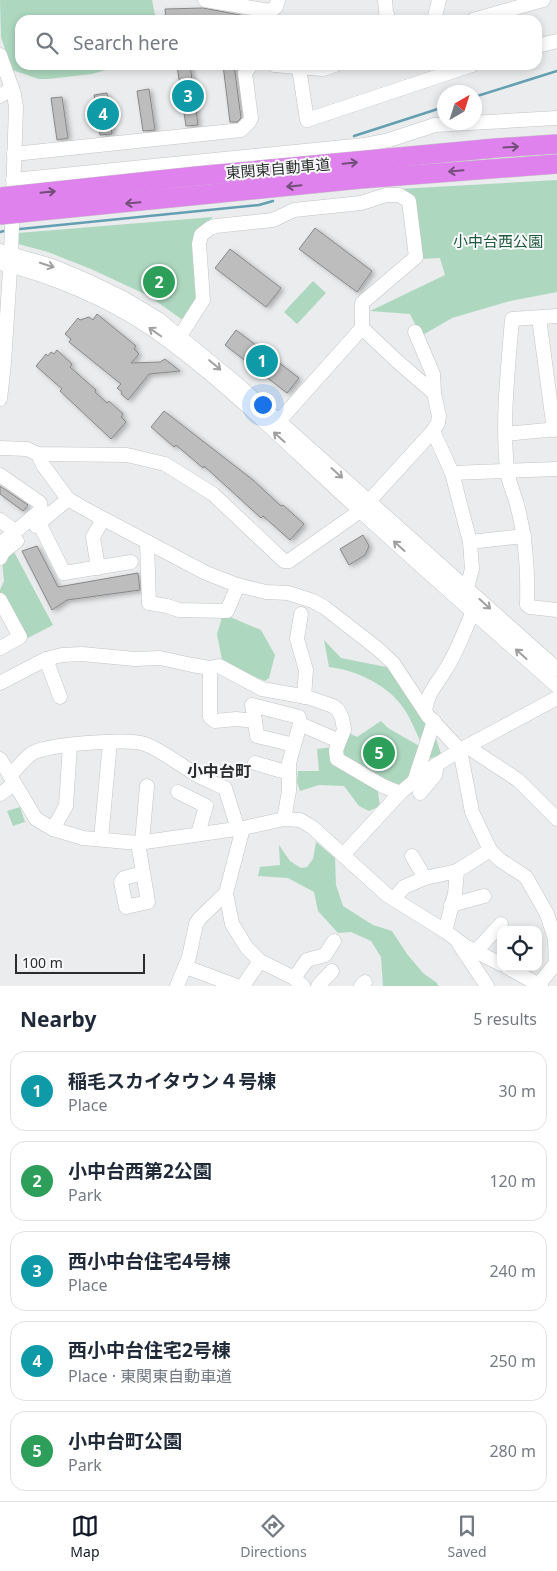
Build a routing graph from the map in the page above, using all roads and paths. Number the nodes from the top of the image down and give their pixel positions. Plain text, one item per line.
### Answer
1 (205, 0) edge
2 (278, 0) edge
3 (385, 0) edge
4 (440, 0) edge
5 (543, 0) edge
6 (387, 15) edge
7 (436, 15) edge
8 (490, 15) edge
9 (557, 40) edge
10 (542, 44) edge
11 (0, 55) edge
12 (247, 70) edge
13 (299, 70) edge
14 (447, 70) edge
15 (6, 92) edge
16 (557, 118) edge
17 (557, 144) edge
18 (14, 154) junction
19 (557, 164) edge
20 (13, 180) junction
21 (0, 197) edge
22 (0, 215) edge
23 (5, 258) edge
24 (557, 316) edge
25 (539, 318) junction
26 (362, 328) junction
27 (415, 332) dead end
28 (180, 336) junction
29 (434, 393) junction
30 (0, 399) edge
31 (279, 421) junction
32 (555, 429) edge
33 (433, 431) junction
34 (506, 434) junction
35 (0, 448) edge
36 (38, 454) junction
37 (557, 468) edge
38 (507, 470) junction
39 (452, 473) junction
40 (0, 476) edge
41 (68, 499) junction
42 (364, 506) junction
43 (103, 519) junction
44 (0, 520) edge
45 (39, 524) junction
46 (16, 531) junction
47 (524, 536) junction
48 (147, 542) junction
49 (470, 542) junction
50 (0, 544) edge
51 (0, 558) edge
52 (131, 562) dead end
53 (98, 568) junction
54 (238, 585) junction
55 (467, 588) junction
56 (0, 600) edge
57 (557, 610) edge
58 (473, 612) junction
59 (301, 614) dead end
60 (0, 648) edge
61 (46, 659) junction
62 (210, 668) junction
63 (557, 669) edge
64 (0, 683) edge
65 (557, 686) edge
66 (60, 697) dead end
67 (304, 697) junction
68 (557, 698) edge
69 (429, 716) junction
70 (255, 721) junction
71 (300, 724) junction
72 (339, 741) junction
73 (110, 742) junction
74 (70, 745) junction
75 (294, 745) junction
76 (464, 748) junction
77 (0, 759) edge
78 (255, 763) dead end
79 (437, 764) junction
80 (289, 773) junction
81 (415, 779) junction
82 (12, 780) junction
83 (147, 786) dead end
84 (178, 792) dead end
85 (400, 793) junction
86 (420, 793) dead end
87 (0, 794) edge
88 (284, 819) junction
89 (557, 819) edge
90 (240, 828) junction
91 (53, 829) junction
92 (198, 834) junction
93 (101, 839) junction
94 (140, 843) junction
95 (490, 850) junction
96 (343, 855) junction
97 (412, 856) dead end
98 (457, 871) junction
99 (143, 873) dead end
100 (425, 878) junction
101 (226, 893) junction
102 (484, 896) dead end
103 (394, 899) junction
104 (451, 904) junction
105 (501, 924) dead end
106 (450, 935) junction
107 (334, 941) dead end
108 (476, 951) junction
109 (260, 962) junction
110 (497, 962) edge
111 (556, 963) edge
112 (186, 967) junction
113 (332, 971) dead end
114 (514, 971) edge
115 (301, 984) edge
116 (540, 985) edge
117 (176, 986) edge
118 (237, 986) edge
119 (243, 986) edge
120 (318, 986) edge
121 (487, 986) edge

1 - 2 street
3 - 6 street
4 - 7 street
5 - 8 street
9 - 10 street
11 - 15 street
12 - 18 street
13 - 14 street
15 - 18 street
16 - 20 street
21 -> 17 highway, 東関東自動車道, bridge
18 - 20 street
19 -> 22 highway, 東関東自動車道, bridge
20 - 23 street
23 -> 28 street
23 - 30 street
42 -> 23 street
24 - 25 street
25 - 32 street
25 - 34 street
26 - 28 street
26 - 29 street
26 - 31 street
27 - 29 street
28 -> 31 street
29 - 33 street
31 -> 42 street
32 - 34 street
33 - 39 street
33 - 42 street
34 - 38 street
35 - 36 street
36 - 41 street
36 - 42 street
37 - 38 street
38 - 39 street
38 - 47 street
39 - 49 street
40 - 46 street
41 - 43 street
41 - 45 street
42 - 55 street
58 -> 42 street
43 - 48 street
43 - 53 street
44 - 46 street
45 - 51 street
45 - 53 street
46 - 50 street
47 - 49 street
47 - 57 street
48 - 54 street
48 - 54 street
49 - 55 street
52 - 53 street
54 - 69 street
55 -> 63 street
56 - 60 street
65 -> 58 street
58 - 69 street
59 - 67 street
61 - 62 street
61 - 64 street
61 - 66 street
62 - 67 street
62 - 70 street
67 - 72 street
68 - 76 street
69 - 76 street
69 - 81 street
70 - 71 street
70 - 75 street
71 - 72 street
71 - 75 street
72 - 85 street
73 - 74 street
73 - 90 street
73 - 93 street
74 - 82 street
74 - 91 street
75 - 80 street
76 - 79 street
76 - 89 street
76 - 95 street
77 - 82 street
78 - 80 street
79 - 81 street
79 - 86 street
80 - 88 street
81 - 85 street
82 - 87 street
82 - 91 street
83 - 94 street
84 - 92 street
85 - 96 street
88 - 90 street
88 - 96 street
90 - 92 street
90 - 101 street
91 - 93 street
92 - 94 street
93 - 94 street
94 - 99 street
95 - 98 street
95 - 111 street
96 - 103 street
97 - 100 street
98 - 100 street
98 - 104 street
100 - 103 street
101 - 109 street
101 - 112 street
102 - 104 street
103 - 106 street
104 - 106 street
105 - 108 street
106 - 108 street
106 - 121 street
107 - 115 street
108 - 110 street
109 - 115 street
109 - 119 street
111 - 116 street
112 - 117 street
112 - 118 street
113 - 120 street
114 - 116 street

